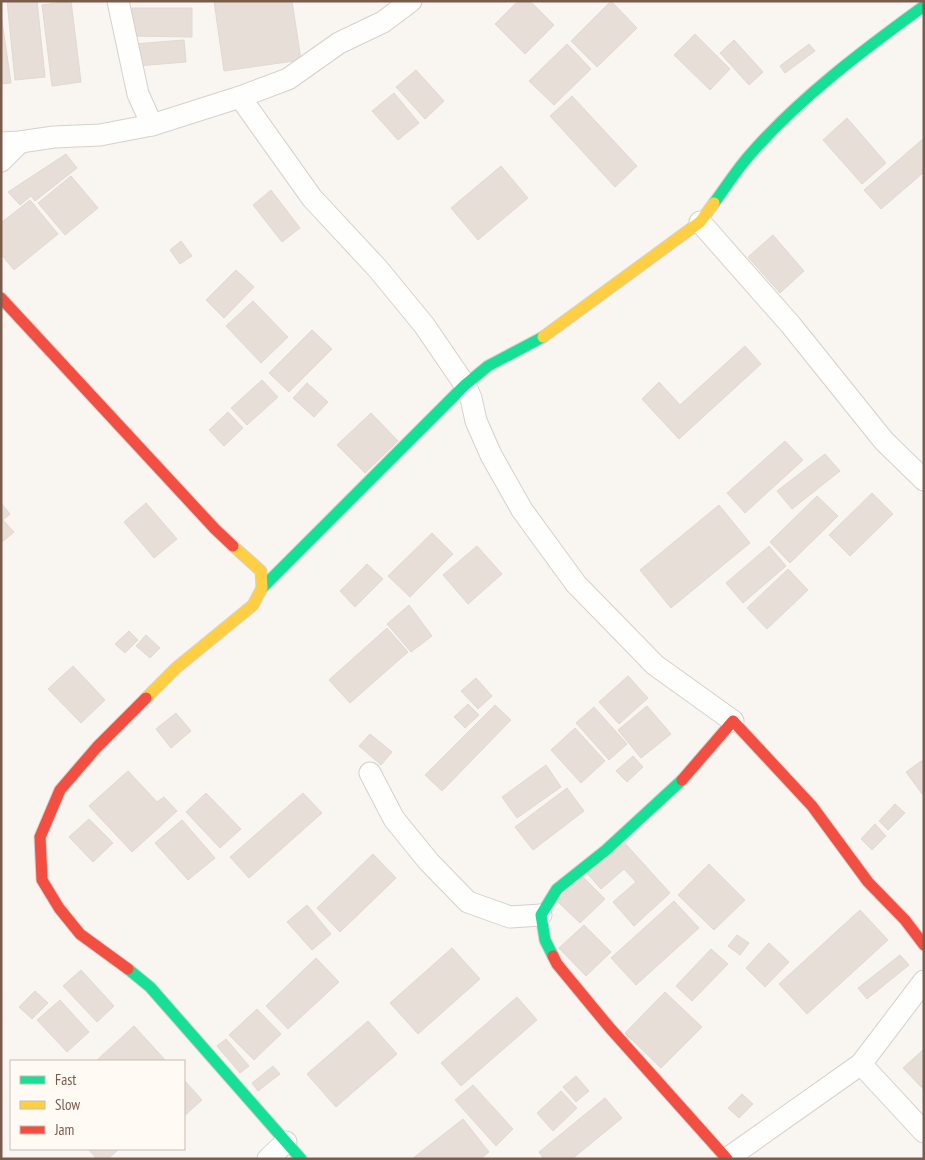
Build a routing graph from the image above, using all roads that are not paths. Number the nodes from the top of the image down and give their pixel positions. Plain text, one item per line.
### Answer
1 (118, 1) edge
2 (411, 1) edge
3 (922, 12) edge
4 (240, 97) junction
5 (152, 126) junction
6 (11, 143) edge
7 (1, 161) edge
8 (700, 222) junction
9 (1, 298) edge
10 (465, 385) junction
11 (924, 480) edge
12 (262, 588) junction
13 (733, 721) junction
14 (370, 773) dead end
15 (541, 915) junction
16 (924, 945) edge
17 (924, 981) edge
18 (861, 1064) junction
19 (924, 1132) edge
20 (286, 1142) junction
21 (728, 1158) edge
22 (268, 1159) edge
23 (301, 1159) edge

1 - 5 street
2 - 4 street
3 - 8 street
4 - 5 street
4 - 10 street
5 - 6 street
6 - 7 street
8 - 10 street
8 - 11 street
9 - 12 street
10 - 12 street
10 - 13 street
12 - 20 street
13 - 15 street
13 - 16 street
14 - 15 street
15 - 21 street
17 - 18 street
18 - 19 street
18 - 21 street
20 - 22 street
20 - 23 street

